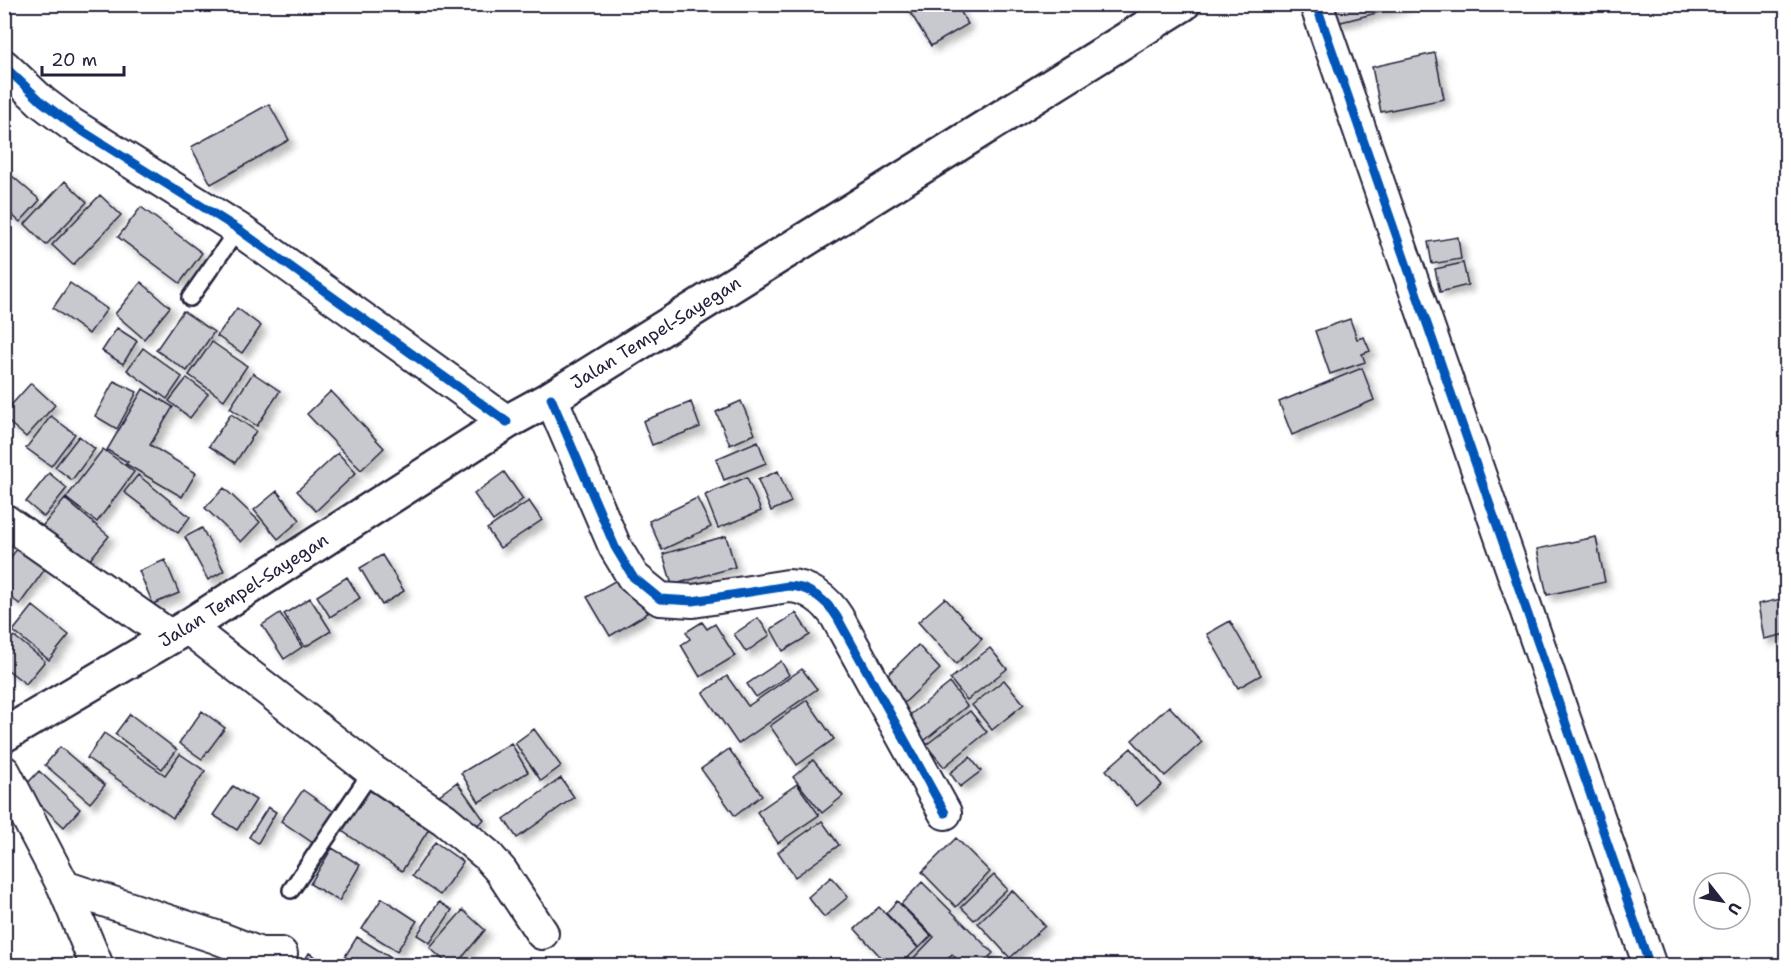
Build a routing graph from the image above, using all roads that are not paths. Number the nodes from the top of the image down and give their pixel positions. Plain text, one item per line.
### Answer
1 (1183, 4) edge
2 (1316, 4) edge
3 (4, 66) edge
4 (238, 229) junction
5 (190, 298) dead end
6 (551, 398) junction
7 (507, 422) junction
8 (4, 520) edge
9 (179, 632) junction
10 (4, 735) edge
11 (372, 771) junction
12 (4, 772) edge
13 (945, 813) dead end
14 (64, 887) junction
15 (291, 890) dead end
16 (542, 933) dead end
17 (281, 954) dead end
18 (97, 966) edge
19 (1650, 966) edge

1 - 6 main road, Jalan Tempel-Sayegan
2 - 19 street
3 - 4 street
4 - 5 lane
4 - 7 street
6 - 7 main road, Jalan Tempel-Sayegan
6 - 13 street
7 - 9 main road, Jalan Tempel-Sayegan
8 - 9 street
9 - 10 main road, Jalan Tempel-Sayegan
9 - 11 street
11 - 15 lane
11 - 16 street
12 - 14 street
14 - 17 street
14 - 18 street

